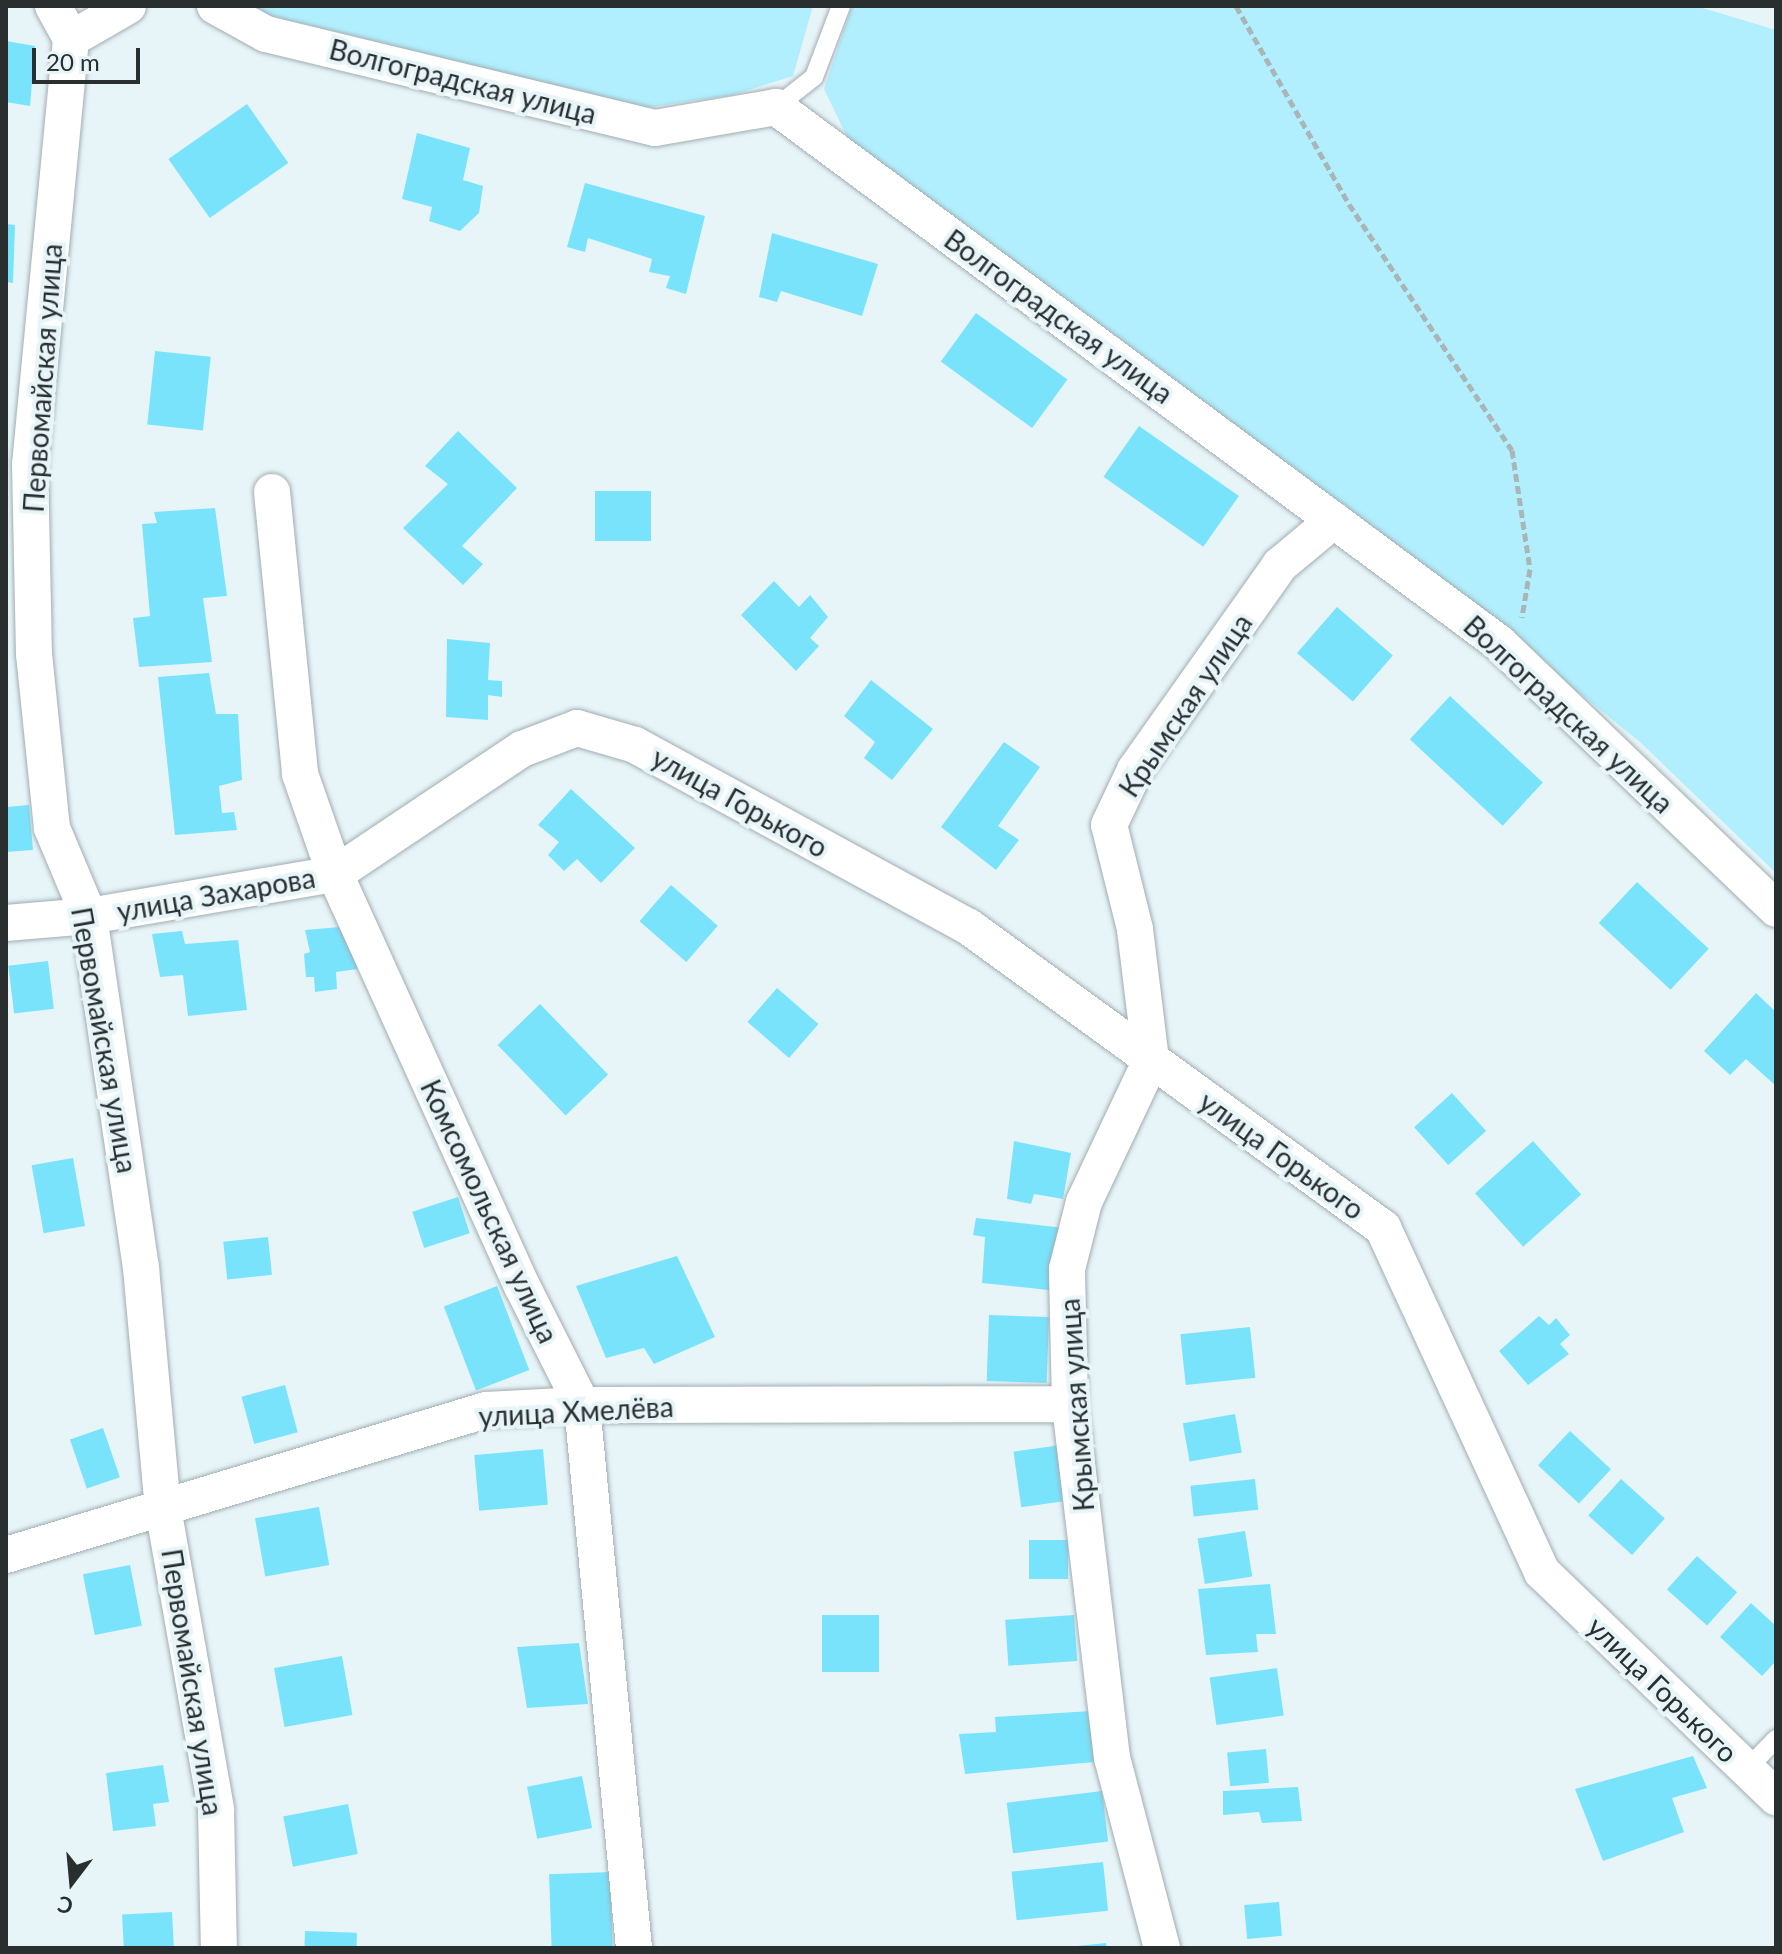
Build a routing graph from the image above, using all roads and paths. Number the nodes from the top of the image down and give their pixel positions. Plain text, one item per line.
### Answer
1 (53, 6) edge
2 (128, 6) edge
3 (215, 6) edge
4 (841, 6) edge
5 (1236, 6) edge
6 (71, 39) junction
7 (776, 107) junction
8 (272, 492) dead end
9 (1334, 520) junction
10 (1515, 658) junction
11 (577, 728) joint
12 (335, 874) junction
13 (1776, 909) edge
14 (89, 916) junction
15 (6, 923) edge
16 (1151, 1060) junction
17 (1070, 1404) junction
18 (582, 1405) junction
19 (163, 1508) junction
20 (6, 1555) edge
21 (1776, 1739) edge
22 (1747, 1769) junction
23 (1776, 1797) edge
24 (219, 1948) edge
25 (634, 1948) edge
26 (1162, 1948) edge

1 - 6 street
2 - 6 street
3 - 7 street, Волгоградская улица
4 - 7 lane
5 - 10 path
6 - 14 street, Первомайская улица
7 - 9 street, Волгоградская улица
8 - 12 street, Комсомольская улица
9 - 10 street, Волгоградская улица
9 - 16 street, Крымская улица
10 - 13 street, Волгоградская улица
11 - 12 street, улица Захарова
11 - 16 street, улица Горького
12 - 14 street, улица Захарова
12 - 18 street, Комсомольская улица
14 - 15 street, улица Захарова
14 - 19 street, Первомайская улица
16 - 17 street, Крымская улица
16 - 22 street, улица Горького
17 - 18 street, улица Хмелёва
17 - 26 street, Крымская улица
18 - 19 street, улица Хмелёва
18 - 25 street, Комсомольская улица
19 - 20 street, улица Хмелёва
19 - 24 street, Первомайская улица
21 - 22 lane
22 - 23 street, улица Горького

